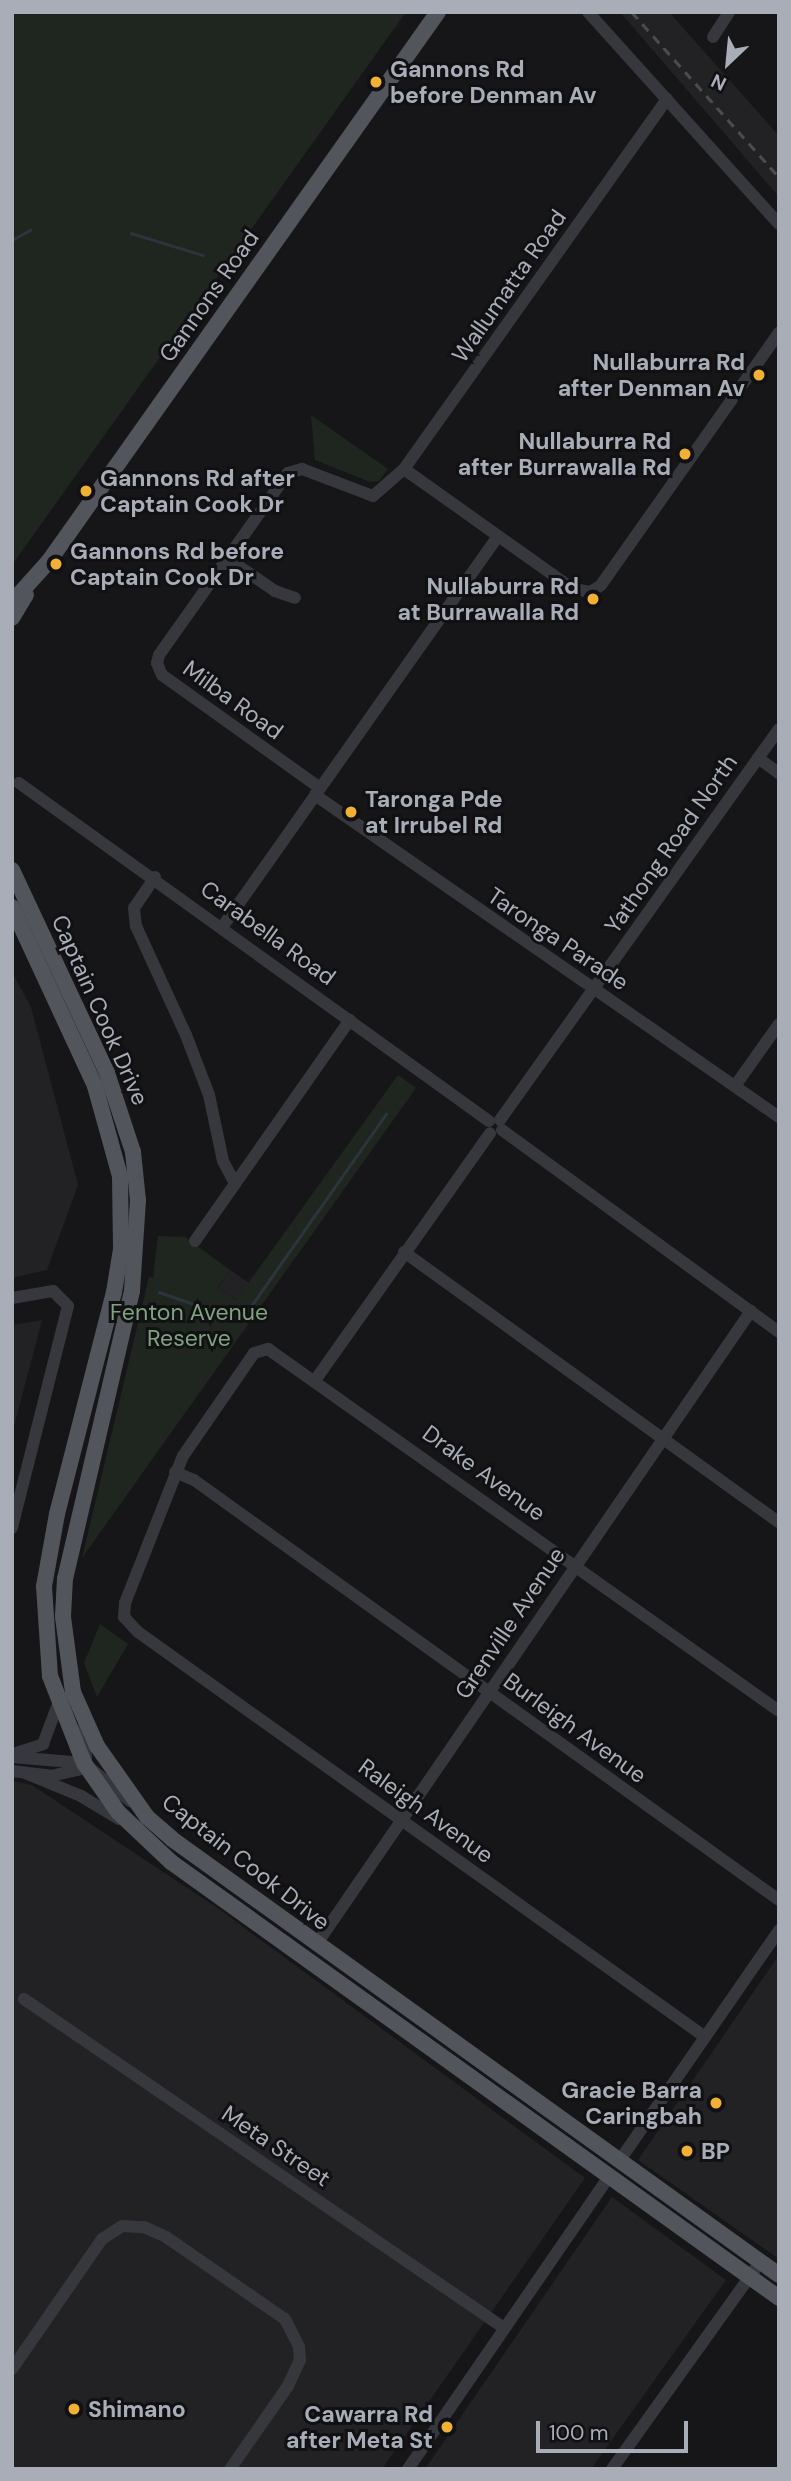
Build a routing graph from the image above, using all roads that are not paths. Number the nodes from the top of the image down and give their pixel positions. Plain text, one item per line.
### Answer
1 (438, 12) edge
2 (588, 12) edge
3 (729, 12) edge
4 (712, 37) dead end
5 (667, 99) junction
6 (779, 224) edge
7 (779, 333) edge
8 (404, 470) junction
9 (380, 494) joint
10 (497, 537) junction
11 (227, 558) junction
12 (28, 590) junction
13 (295, 598) dead end
14 (12, 602) edge
15 (12, 618) edge
16 (779, 729) edge
17 (758, 758) junction
18 (779, 773) edge
19 (19, 783) dead end
20 (318, 792) junction
21 (12, 870) edge
22 (155, 877) junction
23 (12, 907) edge
24 (223, 926) junction
25 (594, 990) junction
26 (350, 1020) junction
27 (779, 1024) edge
28 (735, 1086) junction
29 (779, 1117) edge
30 (495, 1126) junction
31 (236, 1184) junction
32 (195, 1241) dead end
33 (404, 1252) junction
34 (12, 1298) edge
35 (751, 1311) junction
36 (779, 1332) edge
37 (316, 1379) junction
38 (665, 1439) junction
39 (175, 1472) junction
40 (779, 1522) edge
41 (12, 1528) edge
42 (577, 1566) junction
43 (490, 1693) junction
44 (58, 1704) junction
45 (779, 1712) edge
46 (84, 1721) junction
47 (12, 1756) edge
48 (84, 1763) junction
49 (19, 1772) edge
50 (147, 1817) junction
51 (402, 1819) junction
52 (137, 1833) junction
53 (779, 1900) edge
54 (779, 1930) edge
55 (316, 1945) junction
56 (307, 1961) junction
57 (24, 1999) dead end
58 (705, 2037) junction
59 (620, 2160) junction
60 (608, 2177) junction
61 (760, 2262) junction
62 (779, 2275) edge
63 (749, 2277) junction
64 (779, 2298) edge
65 (504, 2328) junction
66 (12, 2369) edge
67 (230, 2469) edge
68 (408, 2469) edge
69 (612, 2469) edge

1 - 12 main road, Gannons Road
2 - 5 street
3 - 4 street
5 - 6 street
5 - 8 street, Wallumatta Road
7 - 10 street
8 - 9 street, Wallumatta Road
8 - 10 street
9 - 11 street, Milba Road
10 - 20 street
11 - 13 street
11 - 20 street, Milba Road
12 - 14 main road, Gannons Road
12 - 15 main road
16 - 17 street, Yathong Road North
17 - 18 street
17 - 25 street, Yathong Road North
19 - 22 street, Carabella Road
20 - 24 street
20 - 25 street, Taronga Parade
21 - 46 main road, Captain Cook Drive
22 - 24 street, Carabella Road
22 - 31 street
23 - 44 main road, Captain Cook Drive
24 - 26 street, Carabella Road
25 - 28 street, Taronga Parade
25 - 30 street, Yathong Road North
26 - 30 street, Carabella Road
26 - 31 street
27 - 28 street
28 - 29 street, Taronga Parade
30 - 33 street, Yathong Road North
30 - 35 street, Carabella Road
31 - 32 street
33 - 37 street, Yathong Road North
33 - 38 street
34 - 41 street
35 - 36 street, Carabella Road
35 - 38 street, Grenville Avenue
37 - 39 street, Drake Avenue
37 - 42 street, Drake Avenue
38 - 40 street
38 - 42 street, Grenville Avenue
39 - 43 street, Burleigh Avenue
39 - 51 street, Raleigh Avenue
42 - 43 street, Grenville Avenue
42 - 45 street, Drake Avenue
43 - 51 street, Grenville Avenue
43 - 53 street, Burleigh Avenue
44 - 47 street
44 - 48 main road, Captain Cook Drive
46 - 48 street
46 - 50 main road, Captain Cook Drive
47 - 48 street
48 - 49 street
48 - 50 street
48 - 52 main road, Captain Cook Drive
49 - 52 street
50 - 55 main road, Captain Cook Drive
51 - 55 street, Grenville Avenue
51 - 58 street, Raleigh Avenue
52 - 56 main road, Captain Cook Drive
54 - 58 street
55 - 56 main road, Grenville Avenue
55 - 59 main road, Captain Cook Drive
56 - 60 main road, Captain Cook Drive
57 - 65 street, Meta Street
58 - 59 street
59 - 60 main road
59 - 61 main road, Captain Cook Drive
60 - 63 main road, Captain Cook Drive
60 - 65 street
61 - 62 main road, Captain Cook Drive
61 - 63 street
63 - 64 main road, Captain Cook Drive
63 - 69 street
65 - 68 street
66 - 67 street

